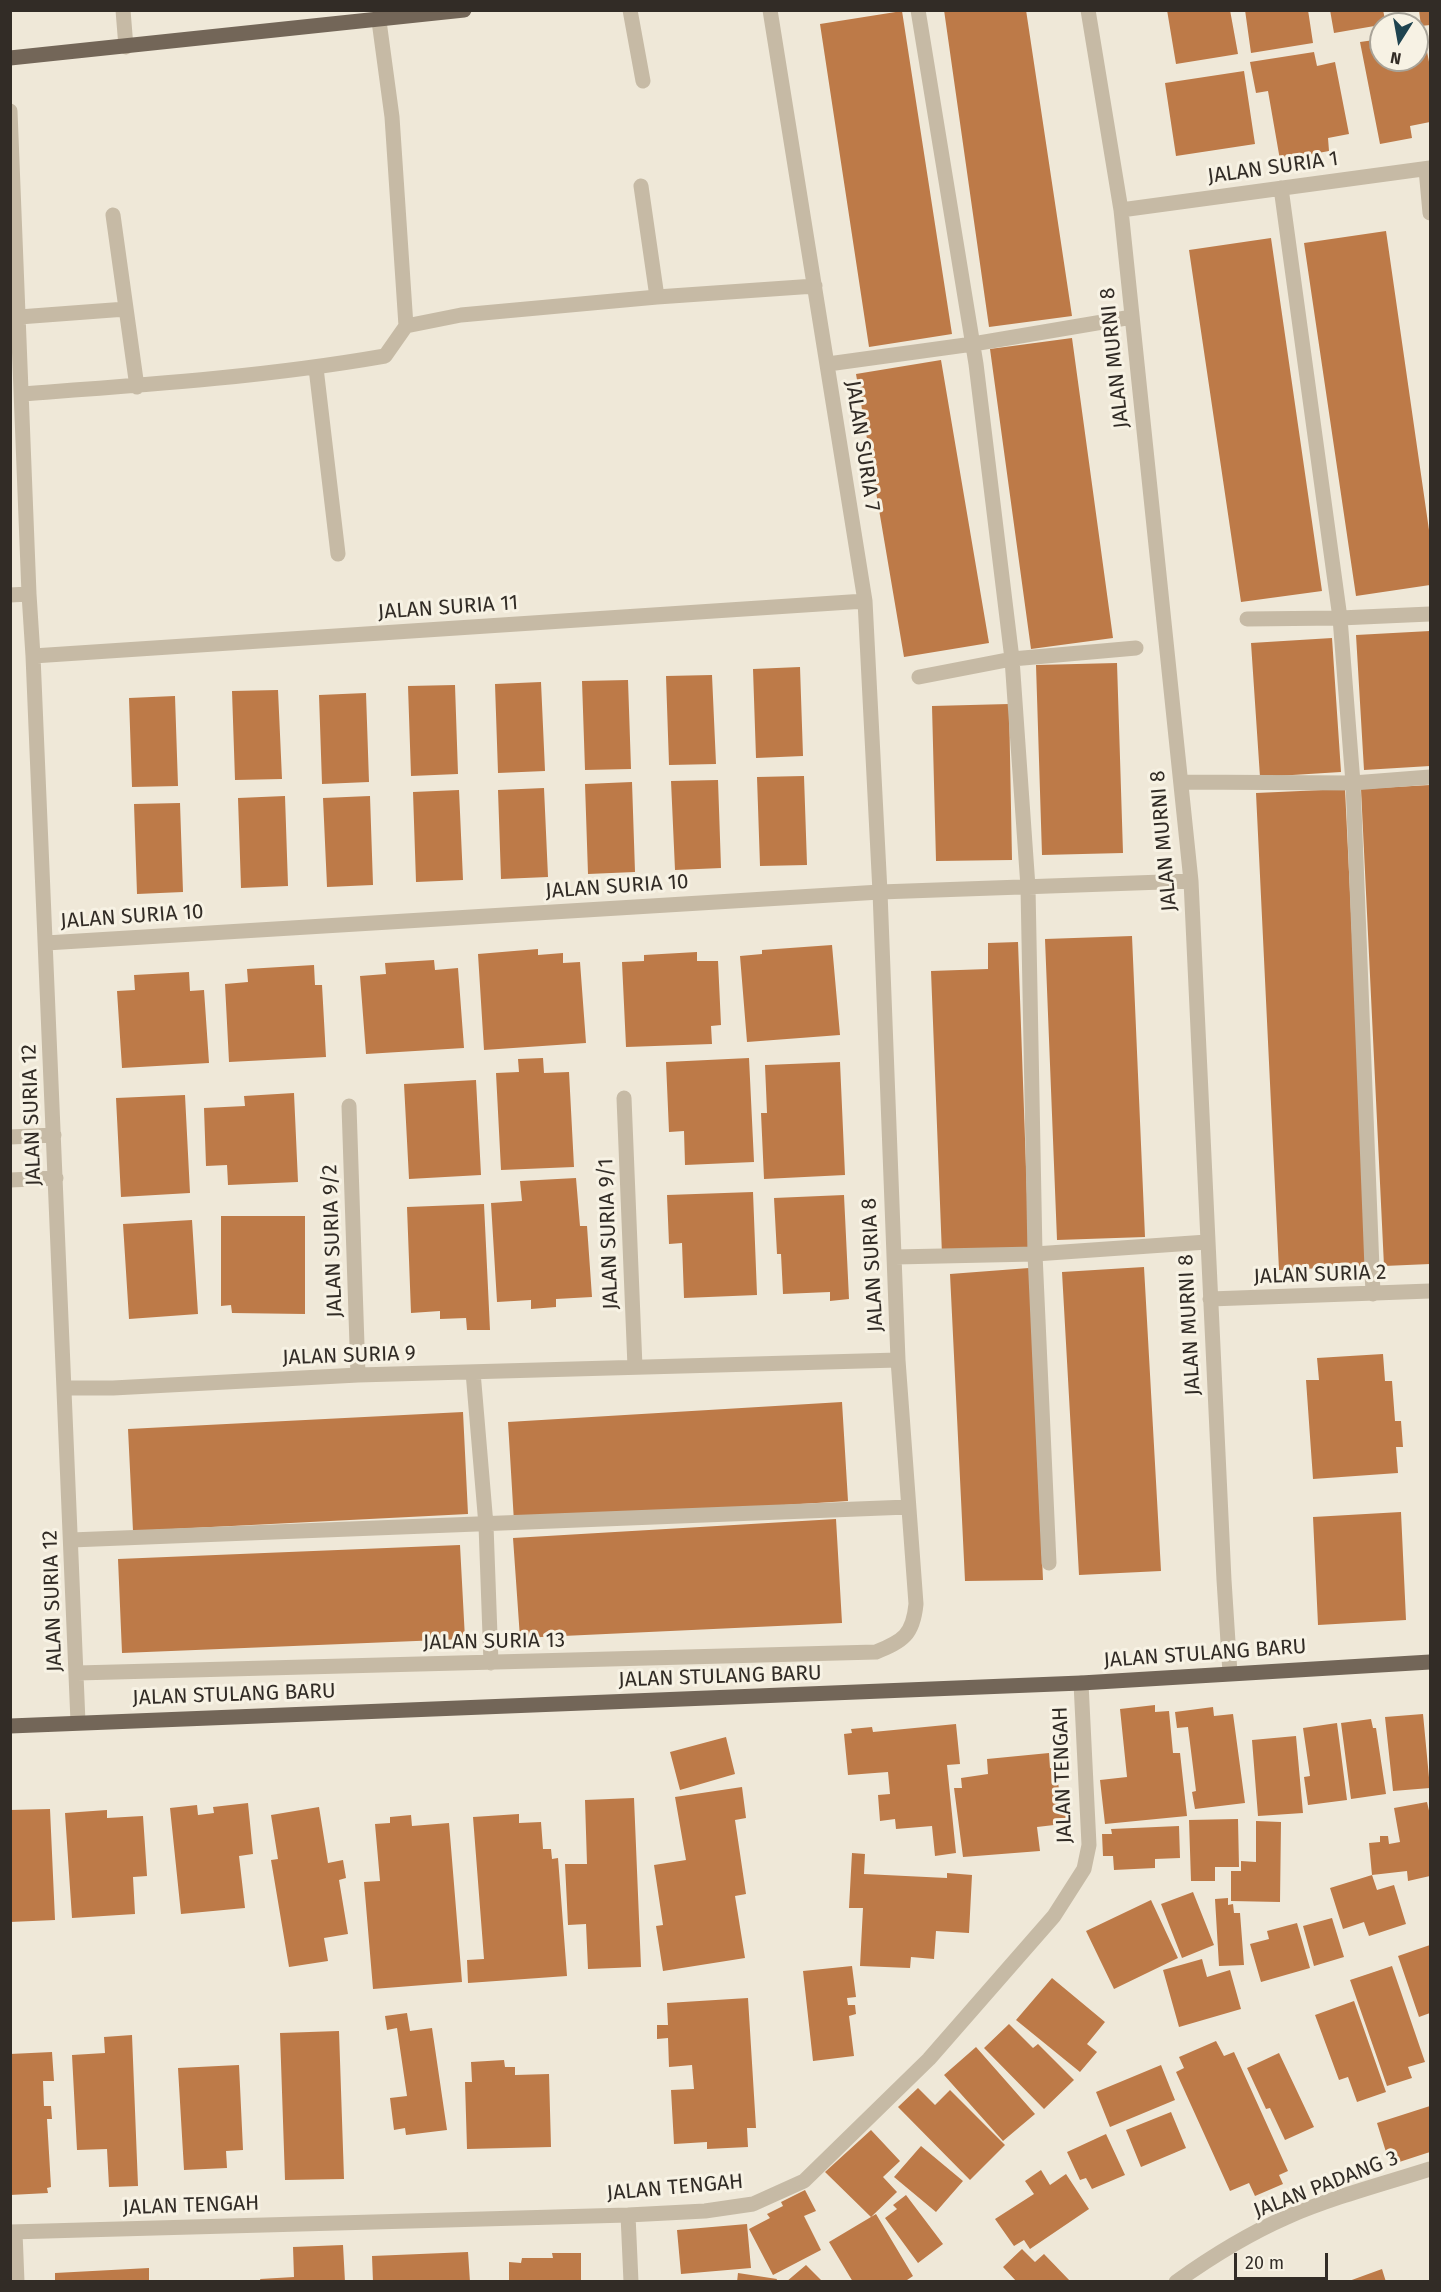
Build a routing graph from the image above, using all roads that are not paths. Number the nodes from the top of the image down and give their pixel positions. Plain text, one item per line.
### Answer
1 (123, 10) edge
2 (464, 10) edge
3 (630, 10) edge
4 (770, 10) edge
5 (918, 10) edge
6 (1088, 10) edge
7 (431, 13) edge
8 (379, 21) junction
9 (126, 47) junction
10 (10, 58) edge
11 (643, 81) dead end
12 (10, 111) edge
13 (1428, 169) edge
14 (641, 186) dead end
15 (1281, 188) junction
16 (1121, 210) junction
17 (1431, 213) edge
18 (113, 215) dead end
19 (815, 286) junction
20 (657, 297) junction
21 (126, 309) junction
22 (19, 316) junction
23 (1132, 317) junction
24 (406, 326) junction
25 (973, 344) junction
26 (828, 364) junction
27 (316, 368) junction
28 (137, 387) junction
29 (22, 394) junction
30 (338, 554) dead end
31 (29, 594) junction
32 (10, 595) edge
33 (866, 601) junction
34 (1431, 614) edge
35 (1340, 618) junction
36 (1246, 619) dead end
37 (1136, 648) dead end
38 (33, 656) junction
39 (1012, 660) junction
40 (919, 677) dead end
41 (1431, 777) edge
42 (1181, 782) junction
43 (1353, 783) junction
44 (1191, 880) junction
45 (1028, 887) junction
46 (880, 892) junction
47 (46, 943) junction
48 (624, 1098) dead end
49 (349, 1106) dead end
50 (54, 1135) junction
51 (10, 1137) edge
52 (56, 1178) junction
53 (10, 1180) edge
54 (1207, 1242) junction
55 (1035, 1254) junction
56 (895, 1257) junction
57 (1431, 1290) edge
58 (1373, 1294) junction
59 (1210, 1299) junction
60 (898, 1360) junction
61 (635, 1367) junction
62 (473, 1372) junction
63 (358, 1375) junction
64 (65, 1388) junction
65 (908, 1507) junction
66 (486, 1525) junction
67 (71, 1540) junction
68 (1049, 1563) dead end
69 (908, 1634) joint
70 (1431, 1662) edge
71 (492, 1663) junction
72 (1230, 1672) junction
73 (77, 1673) junction
74 (1081, 1683) junction
75 (78, 1722) junction
76 (10, 1726) edge
77 (1431, 2169) edge
78 (628, 2215) junction
79 (13, 2232) edge
80 (18, 2282) edge
81 (631, 2282) edge
82 (1176, 2282) edge

1 - 9 street
2 - 7 main road
3 - 11 street
4 - 19 street, JALAN SURIA 7
5 - 25 street
6 - 16 street, JALAN MURNI 8
7 - 8 main road
8 - 9 main road
8 - 24 street
9 - 10 main road
12 - 22 street, JALAN SURIA 12
13 - 15 street, JALAN SURIA 1
13 - 17 street
14 - 20 street
15 - 16 street, JALAN SURIA 1
15 - 35 street
16 - 23 street, JALAN MURNI 8
18 - 21 street
19 - 20 street
19 - 26 street, JALAN SURIA 7
20 - 24 street
21 - 22 street
21 - 28 street
22 - 29 street, JALAN SURIA 12
23 - 25 street
23 - 42 street, JALAN MURNI 8
24 - 27 street
25 - 26 street
25 - 39 street
26 - 33 street, JALAN SURIA 7
27 - 28 street
27 - 30 street
28 - 29 street
29 - 31 street, JALAN SURIA 12
31 - 32 street
31 - 38 street, JALAN SURIA 12
33 - 38 street, JALAN SURIA 11
33 - 46 street, JALAN SURIA 7
34 - 35 street
35 - 36 street
35 - 43 street
37 - 39 street
38 - 47 street, JALAN SURIA 12
39 - 40 street
39 - 45 street
41 - 43 street
42 - 43 street
42 - 44 street, JALAN MURNI 8
43 - 58 street
44 - 45 street, JALAN SURIA 10
44 - 54 street, JALAN MURNI 8
45 - 46 street, JALAN SURIA 10
45 - 55 street
46 - 47 street, JALAN SURIA 10
46 - 56 street, JALAN SURIA 8
47 - 50 street, JALAN SURIA 12
48 - 61 street, JALAN SURIA 9/1
49 - 63 street, JALAN SURIA 9/2
50 - 51 street
50 - 52 street, JALAN SURIA 12
52 - 53 street
52 - 64 street, JALAN SURIA 12
54 - 55 street
54 - 59 street, JALAN MURNI 8
55 - 56 street
55 - 68 street
56 - 60 street, JALAN SURIA 8
57 - 58 street, JALAN SURIA 2
58 - 59 street, JALAN SURIA 2
59 - 72 street, JALAN MURNI 8
60 - 61 street, JALAN SURIA 9
60 - 65 street, JALAN SURIA 8
61 - 62 street, JALAN SURIA 9
62 - 63 street, JALAN SURIA 9
62 - 66 street
63 - 64 street, JALAN SURIA 9
64 - 67 street, JALAN SURIA 12
65 - 66 street
65 - 69 street, JALAN SURIA 8
66 - 67 street
66 - 71 street
67 - 73 street, JALAN SURIA 12
69 - 71 street, JALAN SURIA 13
70 - 72 main road, JALAN STULANG BARU
71 - 73 street, JALAN SURIA 13
72 - 74 main road, JALAN STULANG BARU
73 - 75 street, JALAN SURIA 12
74 - 75 main road, JALAN STULANG BARU
74 - 78 street, JALAN TENGAH
75 - 76 main road, JALAN STULANG BARU
77 - 82 street, JALAN PADANG 3
78 - 79 street, JALAN TENGAH
78 - 81 street
79 - 80 street

